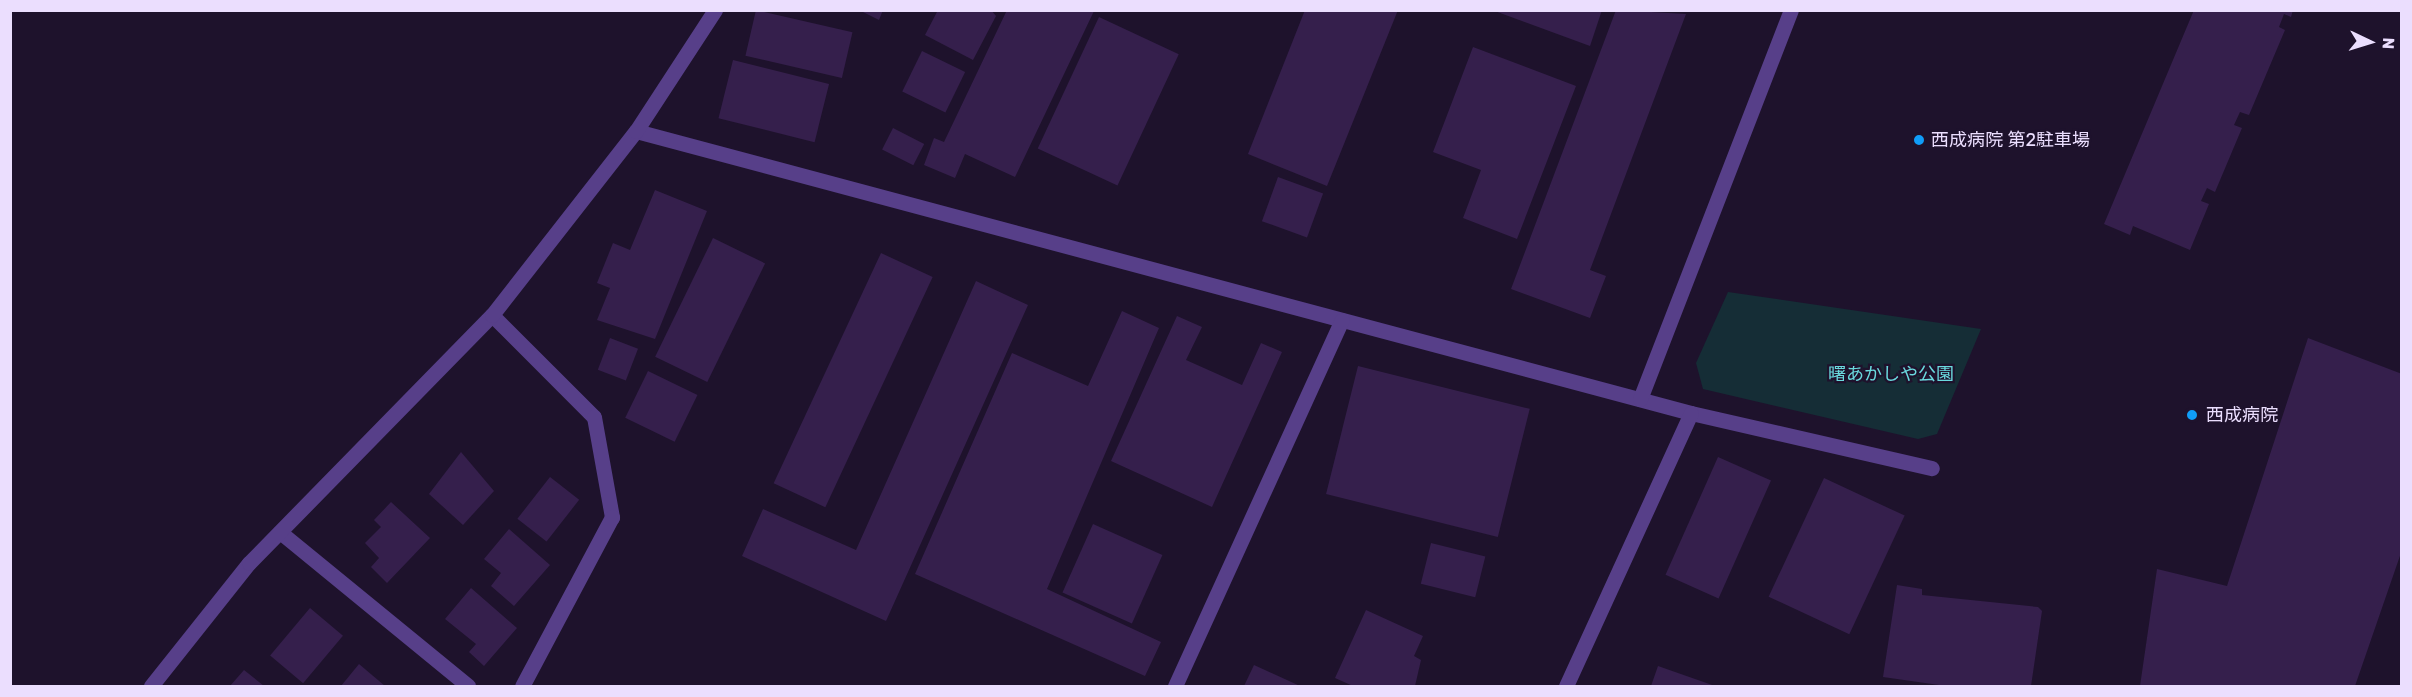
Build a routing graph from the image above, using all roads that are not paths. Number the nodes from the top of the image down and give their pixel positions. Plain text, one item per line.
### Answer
1 (716, 10) edge
2 (1791, 10) edge
3 (636, 131) junction
4 (492, 315) junction
5 (1342, 320) junction
6 (1640, 399) junction
7 (1691, 413) junction
8 (1932, 468) dead end
9 (280, 532) junction
10 (151, 687) edge
11 (468, 687) edge
12 (522, 687) edge
13 (1175, 687) edge
14 (1566, 687) edge

1 - 3 street
2 - 6 street
3 - 4 street
3 - 5 street
4 - 9 street
4 - 12 street
5 - 6 street
5 - 13 street
6 - 7 street
7 - 8 street
7 - 14 street
9 - 10 street
9 - 11 street

